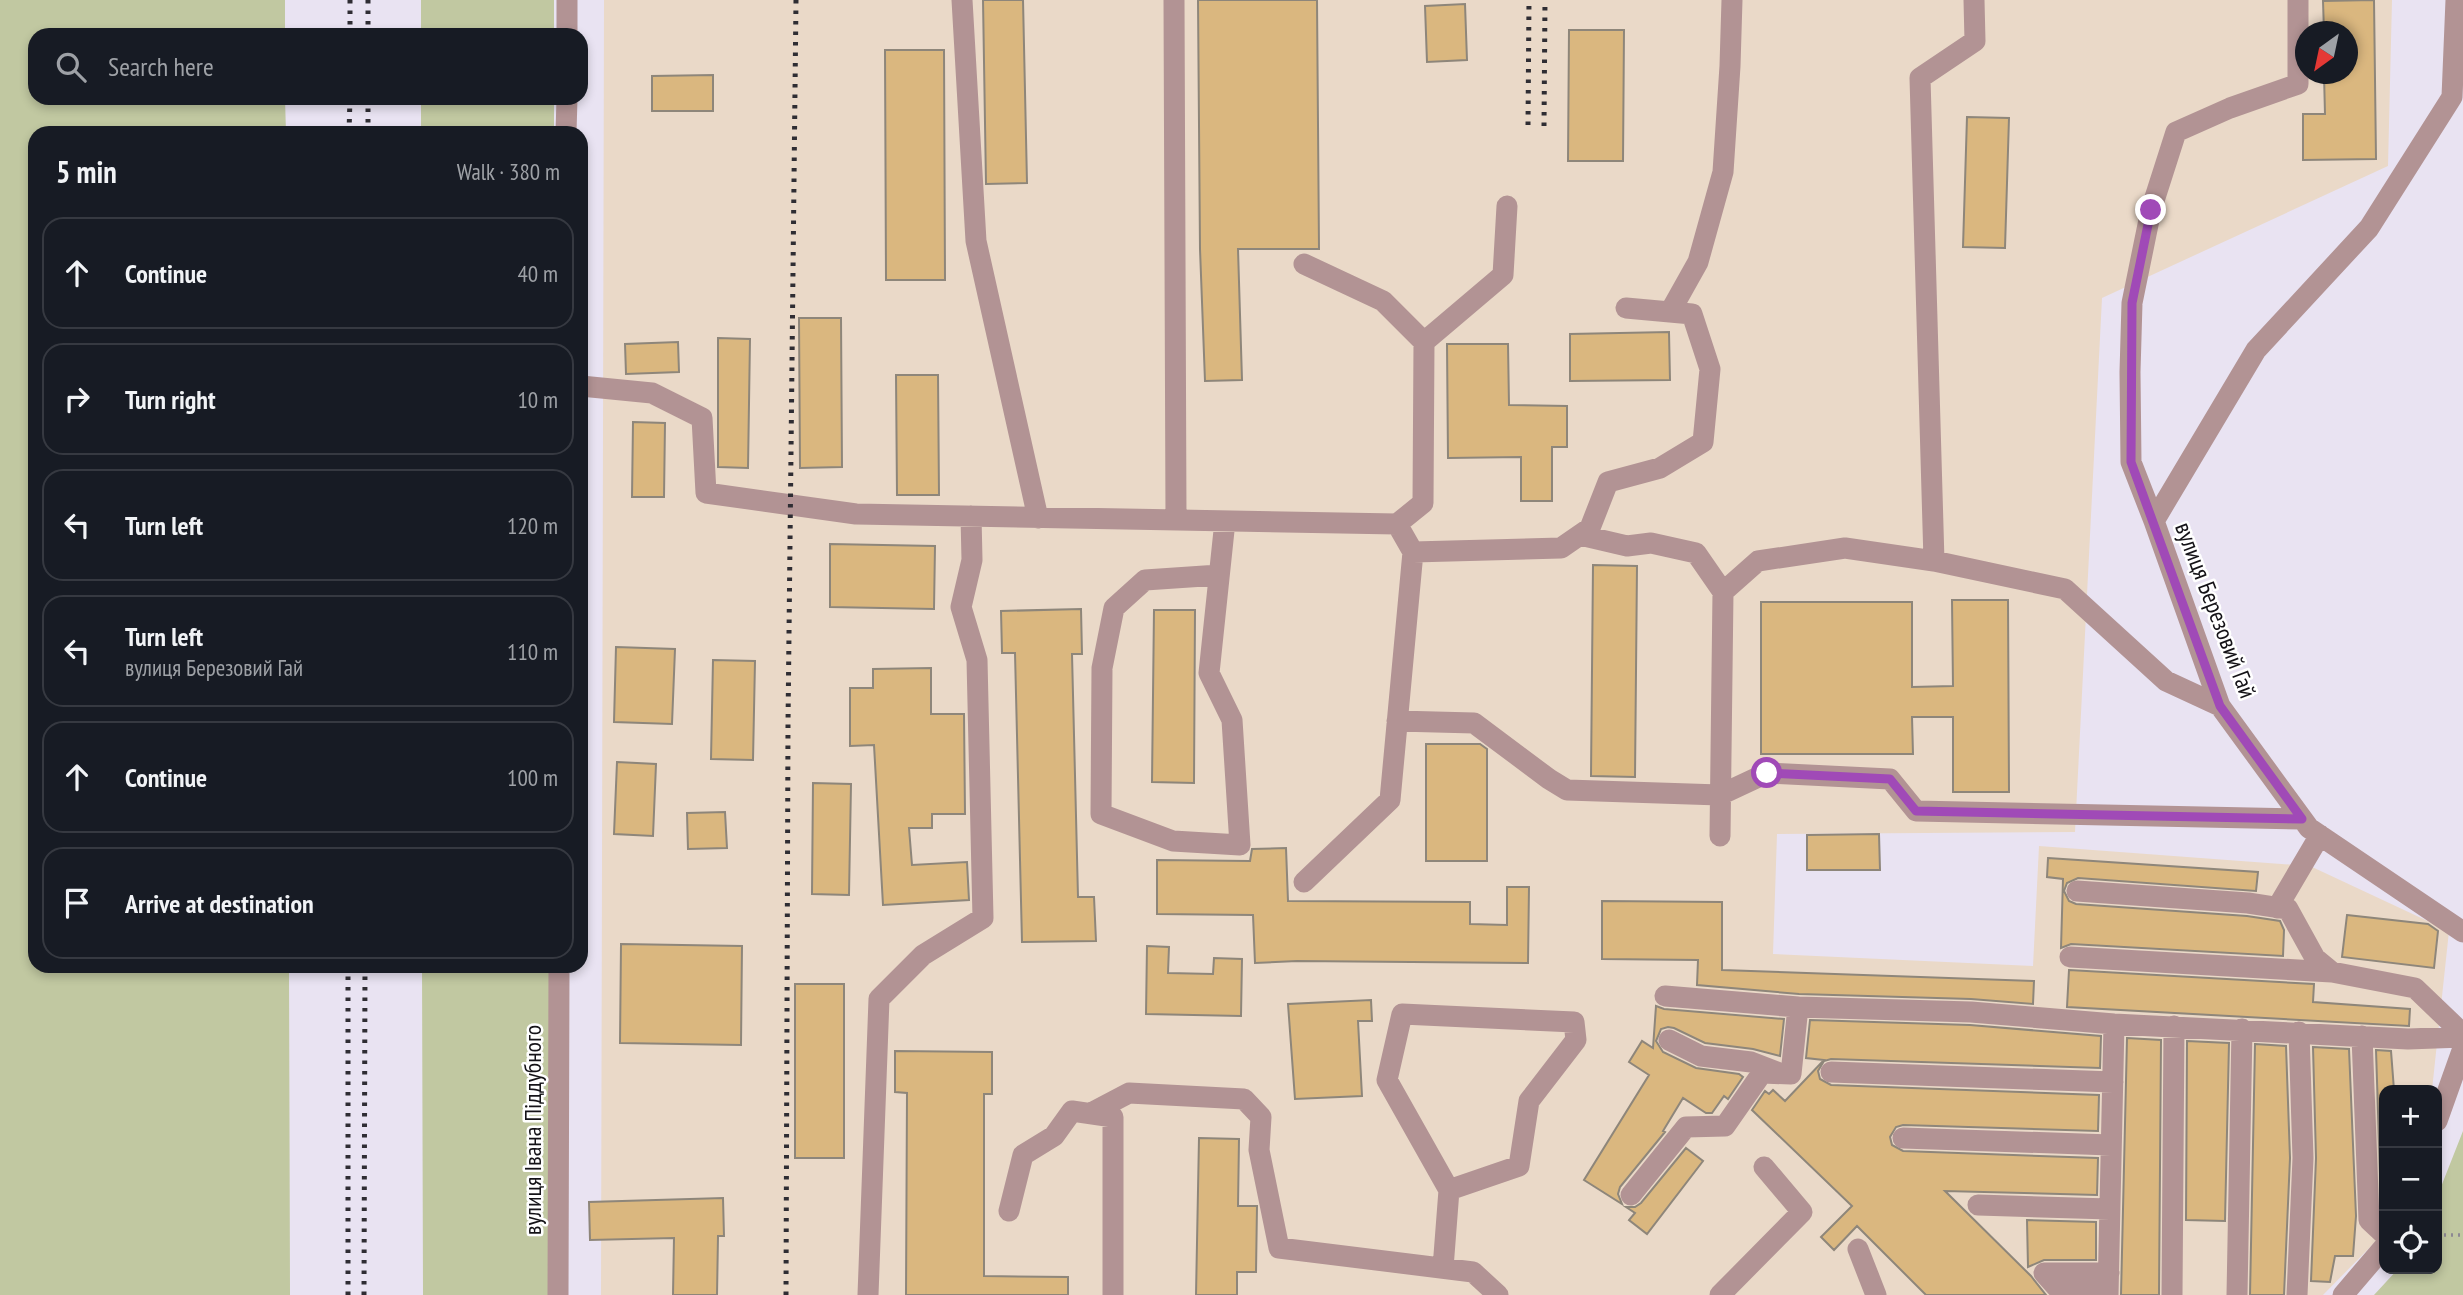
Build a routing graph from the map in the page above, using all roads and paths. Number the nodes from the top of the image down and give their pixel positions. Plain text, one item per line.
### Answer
1 (568, 0) edge
2 (962, 0) edge
3 (1174, 0) edge
4 (1731, 0) edge
5 (1974, 0) edge
6 (2298, 0) edge
7 (2456, 0) edge
8 (567, 28) edge
9 (2458, 97) edge
10 (567, 105) edge
11 (566, 126) edge
12 (1507, 206) dead end
13 (1304, 264) dead end
14 (1626, 308) dead end
15 (1671, 312) junction
16 (1424, 342) junction
17 (588, 387) edge
18 (971, 516) junction
19 (1038, 518) junction
20 (1176, 520) junction
21 (1225, 521) junction
22 (2154, 521) junction
23 (1397, 524) junction
24 (1580, 534) junction
25 (1413, 552) junction
26 (1934, 561) junction
27 (1219, 575) junction
28 (1723, 592) junction
29 (2220, 706) junction
30 (1398, 721) junction
31 (1720, 795) junction
32 (2302, 819) junction
33 (2320, 835) junction
34 (1720, 836) dead end
35 (1304, 882) dead end
36 (2077, 891) dead end
37 (2277, 908) junction
38 (2463, 932) edge
39 (2070, 957) dead end
40 (2332, 972) junction
41 (559, 973) edge
42 (1665, 996) dead end
43 (1798, 1007) junction
44 (2114, 1024) junction
45 (2174, 1026) junction
46 (2242, 1029) junction
47 (2299, 1032) junction
48 (2362, 1036) junction
49 (2463, 1036) edge
50 (1669, 1040) dead end
51 (2463, 1048) edge
52 (1831, 1072) dead end
53 (1782, 1074) junction
54 (2113, 1082) junction
55 (2442, 1107) edge
56 (1091, 1113) junction
57 (1903, 1138) dead end
58 (2111, 1144) junction
59 (1764, 1167) dead end
60 (1449, 1191) junction
61 (1631, 1195) dead end
62 (1978, 1205) dead end
63 (2110, 1209) junction
64 (1009, 1211) dead end
65 (2379, 1229) edge
66 (2442, 1236) edge
67 (2463, 1236) edge
68 (1857, 1249) dead end
69 (2379, 1254) edge
70 (1443, 1268) junction
71 (2108, 1287) edge
72 (558, 1295) edge
73 (868, 1295) edge
74 (1113, 1295) edge
75 (1498, 1295) edge
76 (1720, 1295) edge
77 (1876, 1295) edge
78 (2172, 1295) edge
79 (2237, 1295) edge
80 (2297, 1295) edge
81 (2343, 1295) edge

1 - 8 street
2 - 19 street
3 - 20 street
4 - 15 street
5 - 26 street
6 - 22 street
7 - 9 street, вулиця Березовий Гай
9 - 22 street, вулиця Березовий Гай
10 - 11 street
12 - 16 street
13 - 16 street
14 - 15 street
15 - 24 street
16 - 23 street
17 - 18 street
18 - 19 street
18 - 73 street
19 - 20 street
20 - 21 street
21 - 23 street
21 - 27 street
22 - 29 street, вулиця Березовий Гай
23 - 25 street
24 - 25 street
24 - 28 street
25 - 30 street
26 - 28 street
26 - 29 street
27 - 27 street
28 - 31 street
29 - 32 street, вулиця Березовий Гай
30 - 31 street
30 - 35 street
31 - 32 street
31 - 34 street
32 - 33 street, вулиця Березовий Гай
33 - 37 street
33 - 38 street, вулиця Березовий Гай
36 - 37 street
37 - 40 street
39 - 40 street
40 - 49 street
41 - 72 street, вулиця Івана Піддубного
42 - 43 street
43 - 44 street
43 - 53 street
44 - 45 street
44 - 54 street
45 - 46 street
45 - 78 street
46 - 47 street
46 - 79 street
47 - 48 street
47 - 80 street
48 - 49 street
48 - 65 street
50 - 53 street
51 - 55 street
52 - 54 street
53 - 61 street
54 - 58 street
56 - 64 street
56 - 70 street
56 - 74 street
57 - 58 street
58 - 63 street
59 - 76 street
60 - 60 street
60 - 70 street
62 - 63 street
63 - 71 street
66 - 67 path
68 - 77 street
69 - 81 street
70 - 75 street

